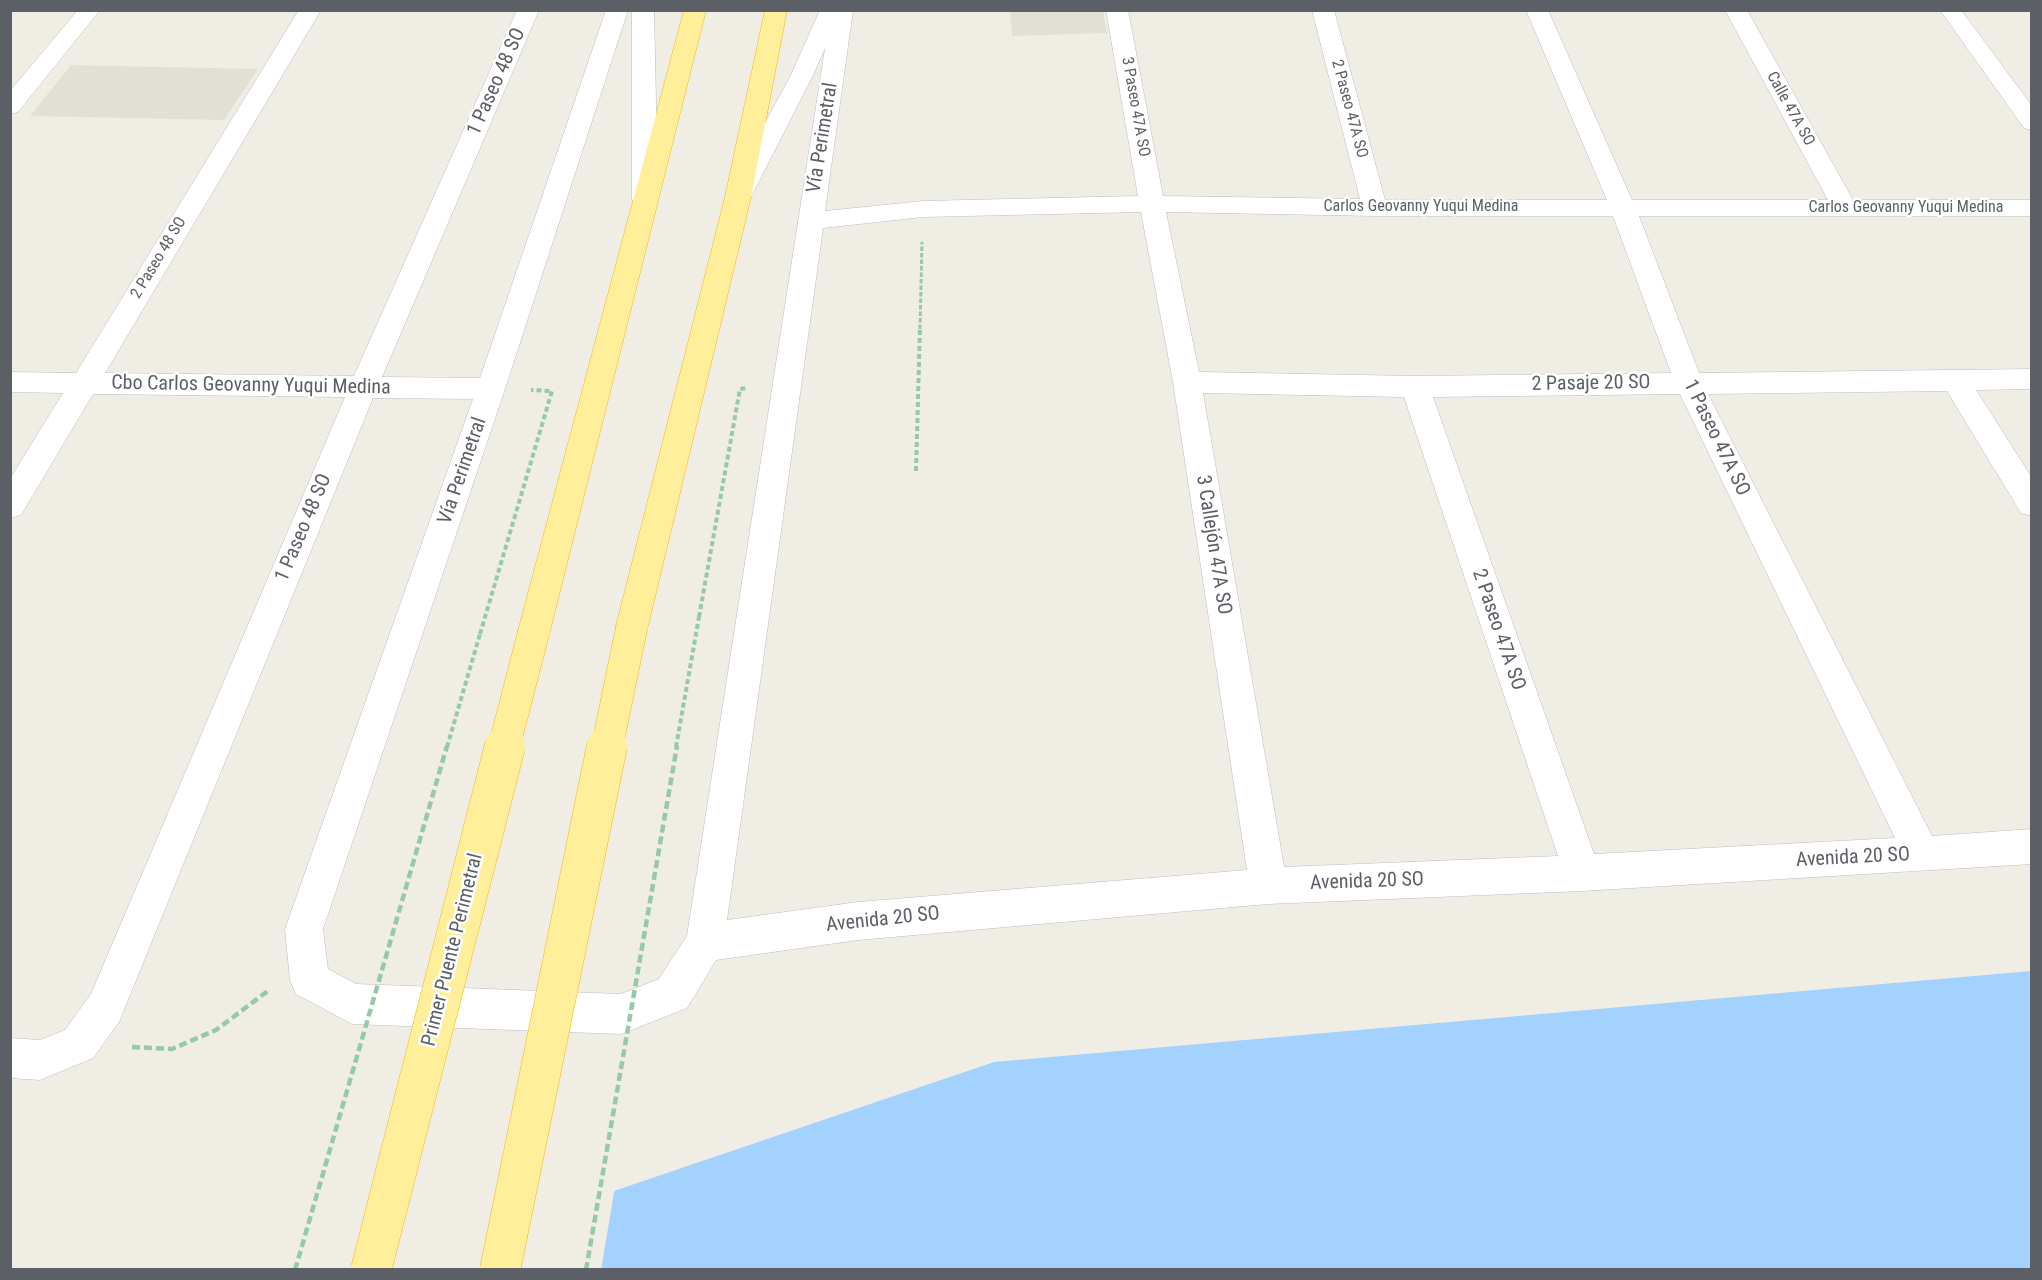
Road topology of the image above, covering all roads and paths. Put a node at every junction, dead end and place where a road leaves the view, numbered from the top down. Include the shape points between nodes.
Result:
1 (90, 10) edge
2 (310, 10) edge
3 (528, 10) edge
4 (617, 10) edge
5 (643, 10) edge
6 (695, 10) edge
7 (776, 10) edge
8 (831, 10) edge
9 (842, 10) edge
10 (1118, 10) edge
11 (1323, 10) edge
12 (1537, 10) edge
13 (1736, 10) edge
14 (1950, 10) edge
15 (10, 107) edge
16 (2031, 123) edge
17 (738, 197) junction
18 (645, 199) junction
19 (1152, 204) junction
20 (1375, 208) junction
21 (1623, 208) junction
22 (1845, 208) junction
23 (2031, 208) edge
24 (923, 209) junction
25 (810, 221) junction
26 (2031, 379) edge
27 (1955, 381) junction
28 (10, 382) edge
29 (1187, 382) junction
30 (1688, 382) junction
31 (82, 384) junction
32 (1415, 387) junction
33 (363, 388) junction
34 (786, 388) junction
35 (491, 389) junction
36 (916, 471) dead end
37 (2031, 504) edge
38 (10, 506) edge
39 (480, 634) joint
40 (2031, 846) edge
41 (1922, 854) junction
42 (1582, 873) junction
43 (1268, 886) junction
44 (705, 942) junction
45 (306, 945) junction
46 (79, 1044) junction
47 (10, 1058) edge
48 (295, 1269) edge
49 (371, 1269) edge
50 (500, 1269) edge
51 (586, 1269) edge

1 - 15 street
2 - 31 street, 2 Paseo 48 SO
3 - 33 street, 1 Paseo 48 SO
4 - 35 street, Vía Perimetral
5 - 18 street
6 - 18 highway
7 - 17 highway, Vía Perimetral
8 - 17 street, Vía Perimetral
9 - 25 street, Vía Perimetral
10 - 19 street, 3 Paseo 47A SO
11 - 20 street, 2 Paseo 47A SO
12 - 21 street, 1 Paseo 47A SO
13 - 22 street, Calle 47A SO
14 - 16 street
17 - 50 highway, Vía Perimetral, bridge via 632,626
18 - 49 highway, Primer Puente Perimetral, bridge
19 - 20 street, Carlos Geovanny Yuqui Medina
19 - 24 street, Carlos Geovanny Yuqui Medina
19 - 29 street, 3 Callejón 47A SO
20 - 21 street, Carlos Geovanny Yuqui Medina
21 - 22 street, Carlos Geovanny Yuqui Medina
21 - 30 street, 1 Paseo 47A SO
22 - 23 street, Carlos Geovanny Yuqui Medina
24 - 25 street, Carlos Geovanny Yuqui Medina
24 - 36 path
25 - 34 street, Vía Perimetral
26 - 27 street, 2 Pasaje 20 SO
27 - 30 street, 2 Pasaje 20 SO
27 - 37 street
28 - 31 street, Cbo Carlos Geovanny Yuqui Medina
29 - 32 street, 2 Pasaje 20 SO
29 - 43 street, 3 Callejón 47A SO
30 - 32 street, 2 Pasaje 20 SO
30 - 41 street, 1 Paseo 47A SO
31 - 33 street, Cbo Carlos Geovanny Yuqui Medina
31 - 38 street, 2 Paseo 48 SO
32 - 42 street, 2 Paseo 47A SO
33 - 35 street, Cbo Carlos Geovanny Yuqui Medina
33 - 46 street, 1 Paseo 48 SO via 105,1008
34 - 44 street, Vía Perimetral
34 - 51 path, bridge via 740,388
35 - 39 path via 552,391
35 - 45 street, Vía Perimetral
39 - 48 path, bridge
40 - 41 street, Avenida 20 SO
41 - 42 street, Avenida 20 SO
42 - 43 street, Avenida 20 SO
43 - 44 street, Avenida 20 SO via 858,921
44 - 45 street via 673,994 621,1014 352,1004 310,981
45 - 46 path via 216,1030 172,1049
46 - 47 street via 40,1060

